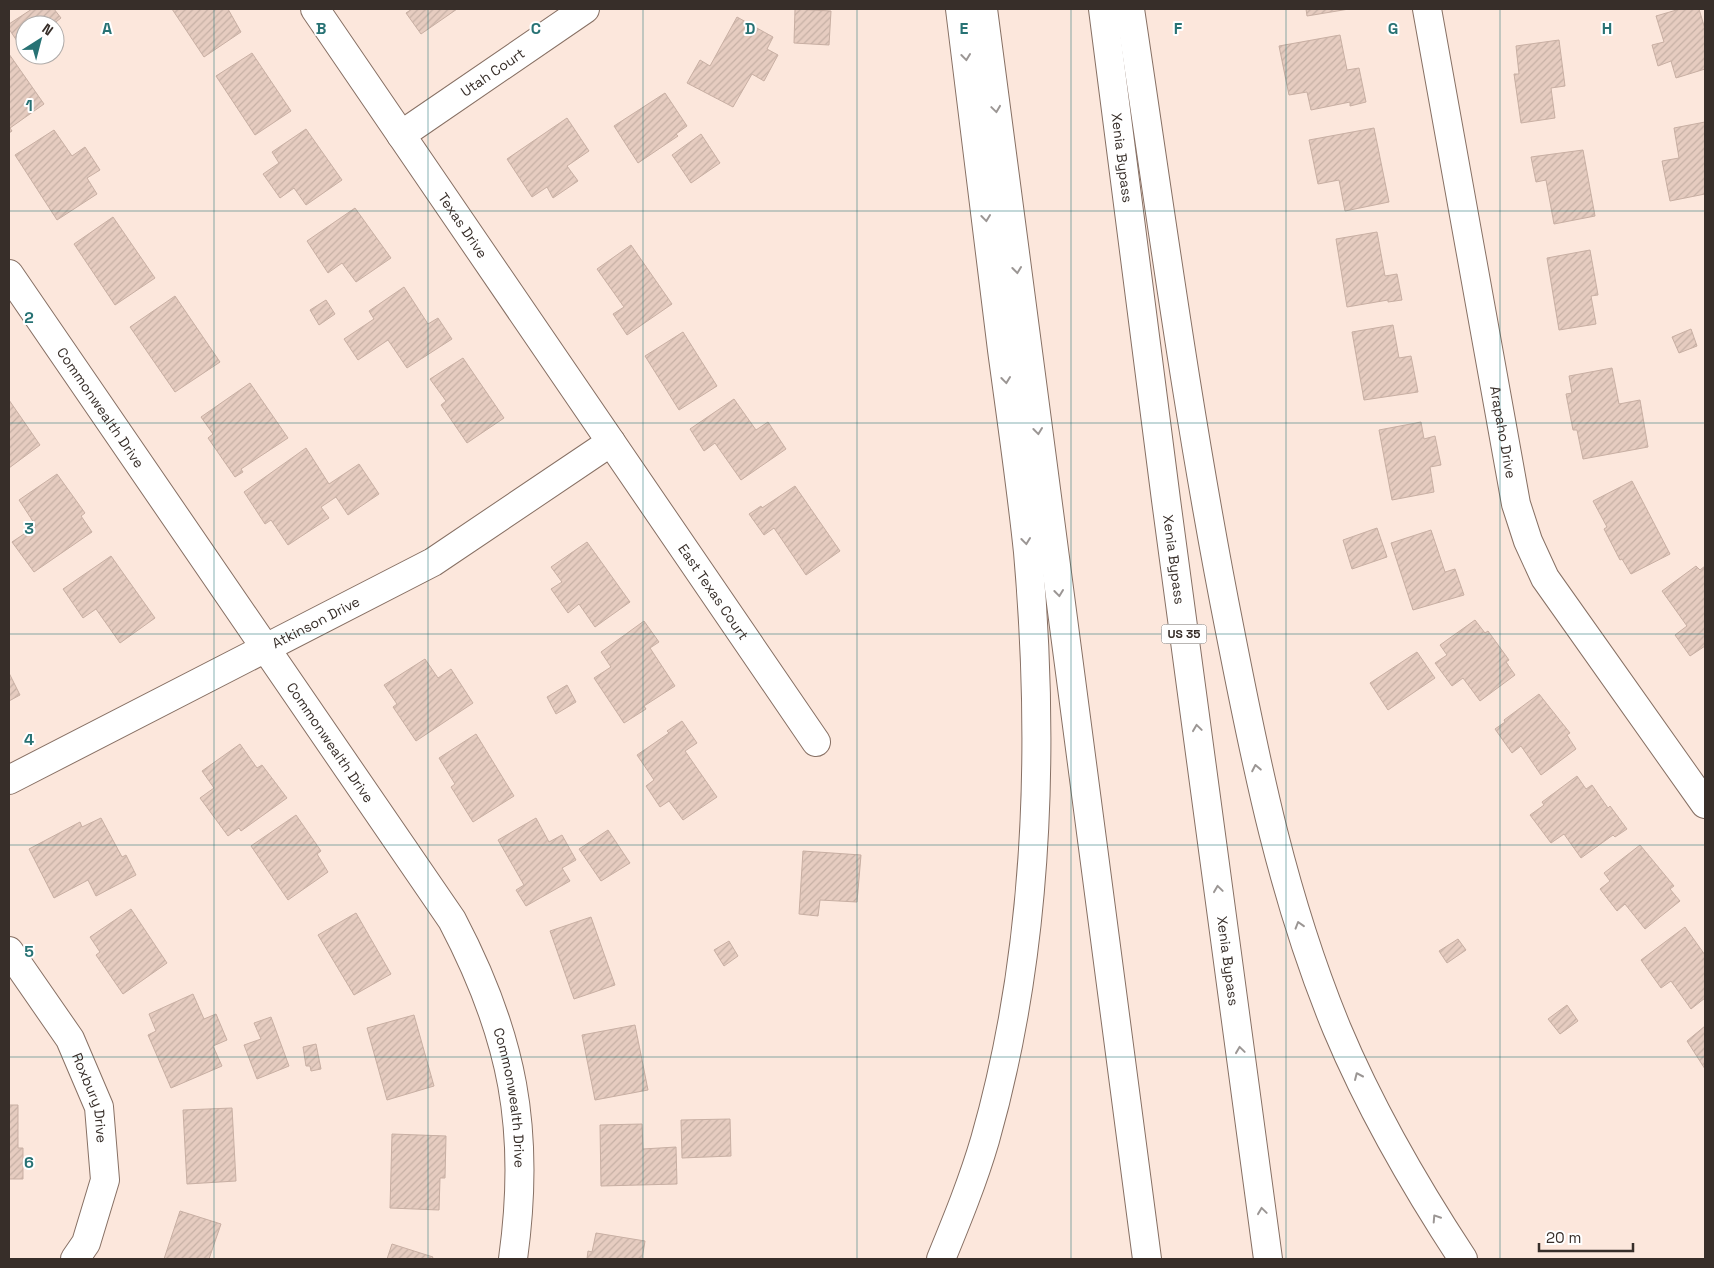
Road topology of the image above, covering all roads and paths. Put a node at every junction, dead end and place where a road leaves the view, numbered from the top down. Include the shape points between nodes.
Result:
1 (315, 9) edge
2 (585, 9) edge
3 (960, 9) edge
4 (983, 9) edge
5 (1103, 9) edge
6 (1130, 9) edge
7 (1427, 9) edge
8 (401, 135) junction
9 (9, 274) edge
10 (611, 442) junction
11 (266, 647) junction
12 (816, 742) dead end
13 (9, 780) edge
14 (1705, 804) edge
15 (9, 951) edge
16 (75, 1259) edge
17 (513, 1259) edge
18 (941, 1259) edge
19 (1147, 1259) edge
20 (1268, 1259) edge
21 (1463, 1259) edge

1 - 8 main road, Texas Drive
2 - 8 main road, Utah Court
3 -> 18 main road via 1028,551 1035,664 1035,762 1031,860 1014,1013 984,1141
4 -> 19 main road
20 -> 5 main road, Xenia Bypass / US 35
21 -> 6 main road via 1425,1201 1360,1080 1302,933 1272,835 1204,499
7 - 14 main road, Arapaho Drive via 1516,504 1528,541 1545,578
8 - 10 main road, Texas Drive
9 - 11 main road, Commonwealth Drive
10 - 11 main road, Atkinson Drive via 433,562
10 - 12 main road, East Texas Court
11 - 13 main road, Atkinson Drive
11 - 17 main road, Commonwealth Drive via 452,920 487,992 508,1059 517,1111 521,1155 520,1208
15 - 16 main road, Roxbury Drive via 70,1040 100,1107 105,1180 86,1243

